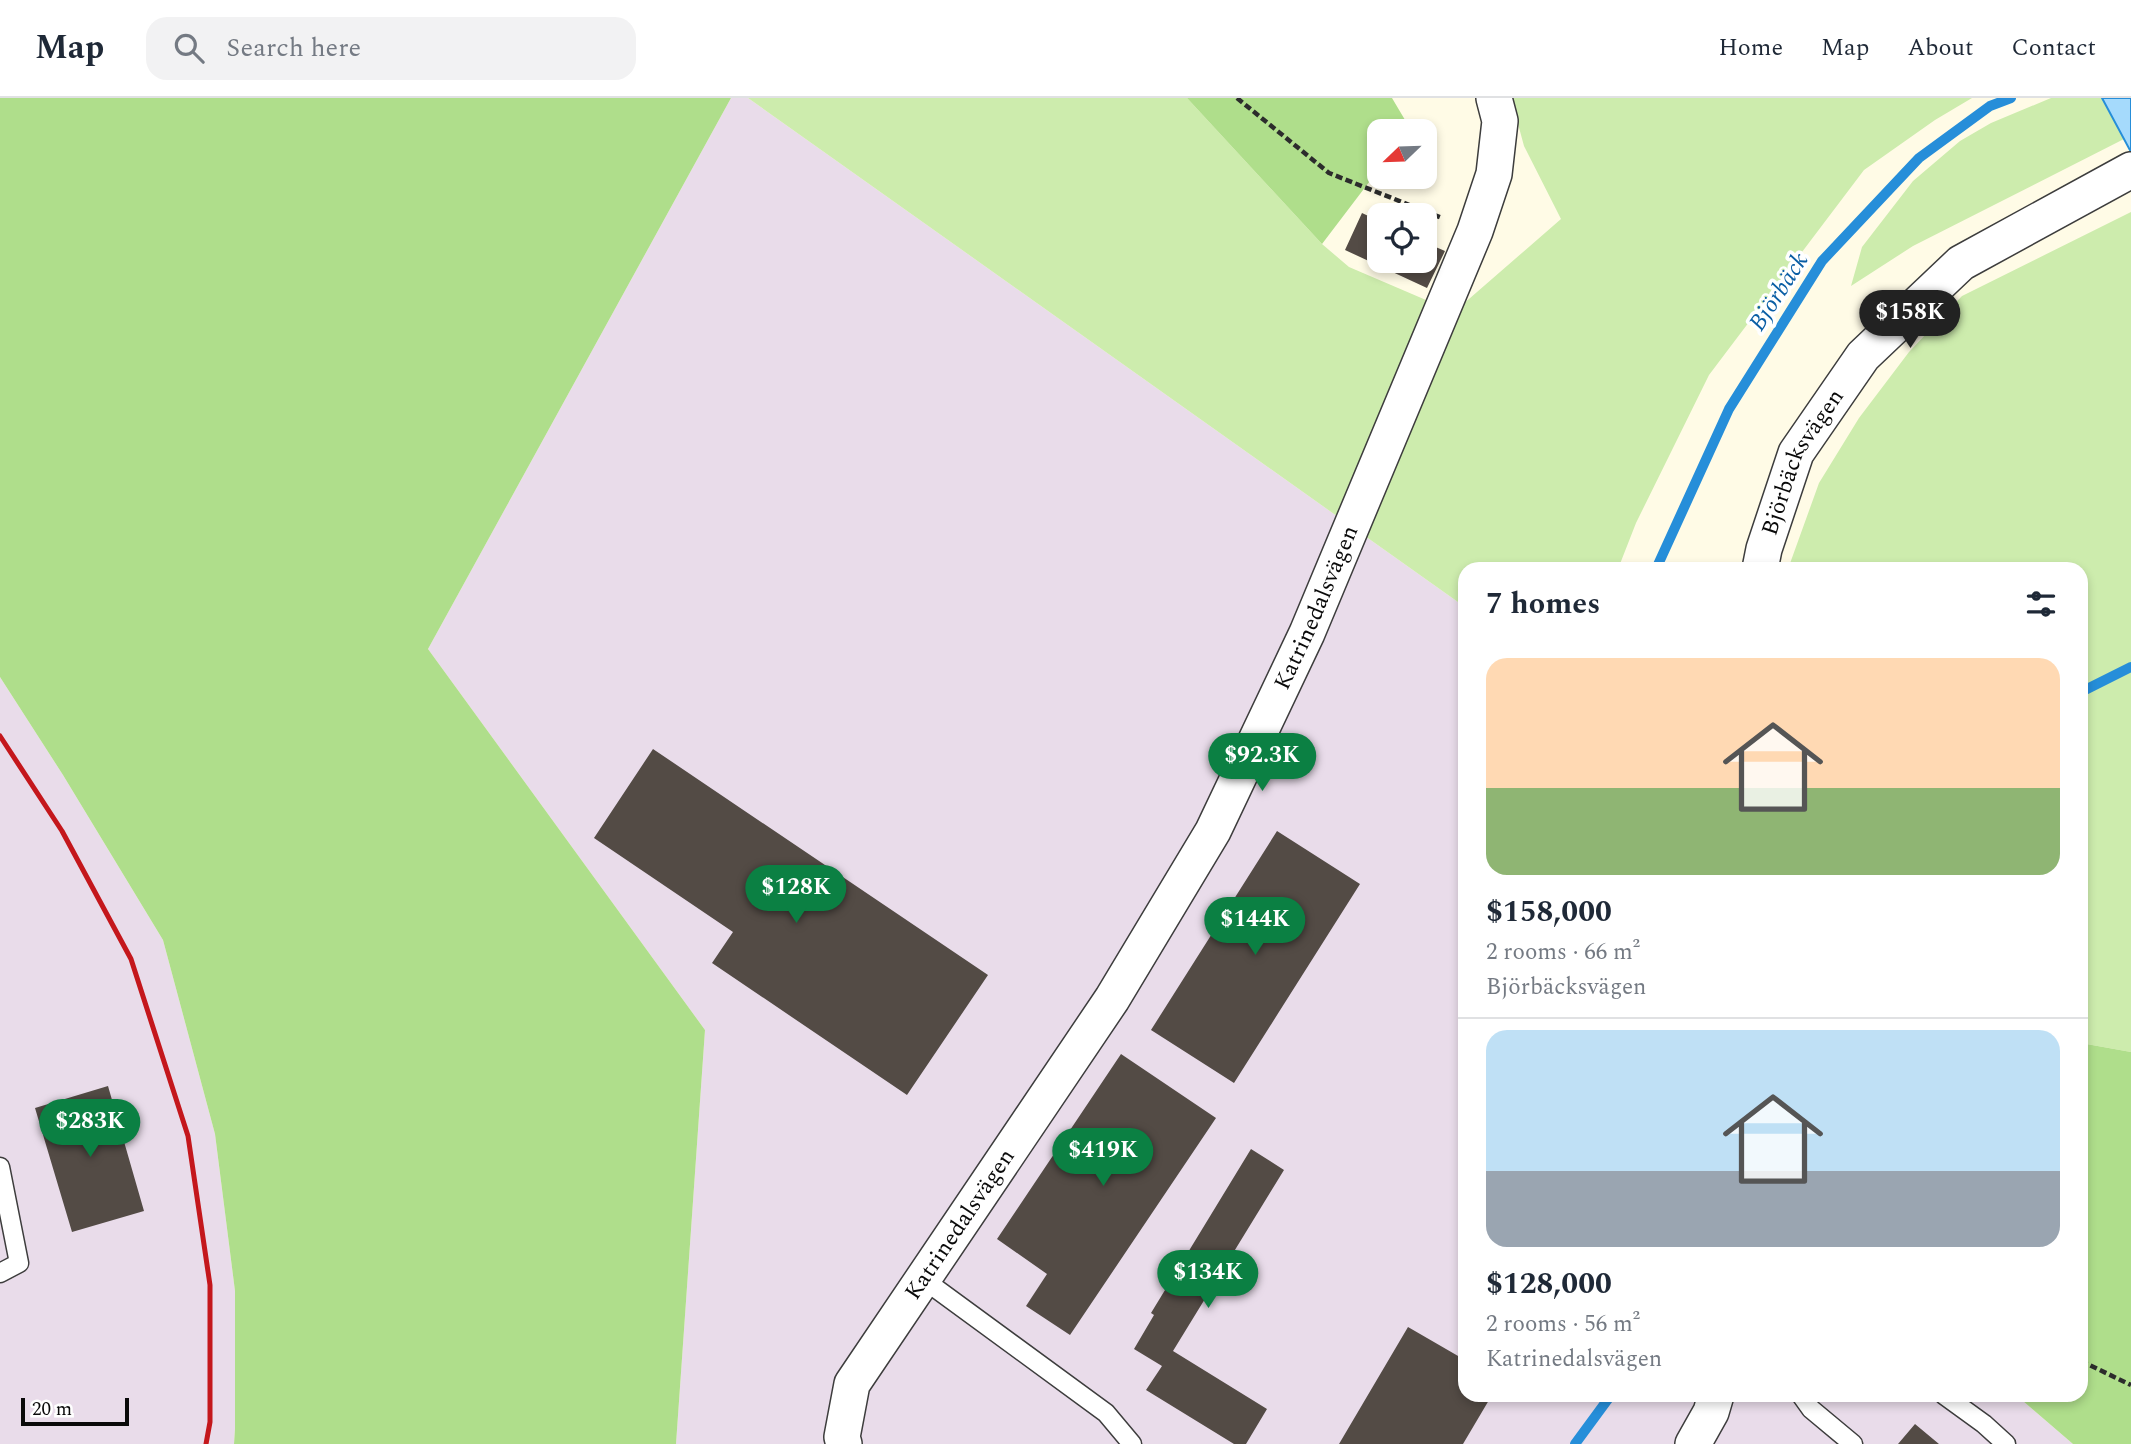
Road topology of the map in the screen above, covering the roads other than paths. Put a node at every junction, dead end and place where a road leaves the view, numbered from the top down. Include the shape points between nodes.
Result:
1 (1494, 98) edge
2 (2120, 175) edge
3 (1761, 562) edge
4 (0, 1167) edge
5 (0, 1273) edge
6 (923, 1279) junction
7 (1714, 1402) edge
8 (1806, 1402) edge
9 (1954, 1402) edge
10 (845, 1442) edge
11 (1132, 1444) edge
12 (1693, 1444) edge
13 (1853, 1444) edge
14 (2006, 1444) edge

1 - 6 street, Katrinedalsvägen via 1500,121 1494,174 1475,231 1307,633 1213,831 1112,999
2 - 3 street, Björbäcksvägen via 1961,263 1863,356 1796,453
4 - 5 lane via 19,1263
6 - 10 street, Katrinedalsvägen via 852,1384
6 - 11 lane via 1106,1413
7 - 12 street
8 - 13 lane
9 - 14 lane

